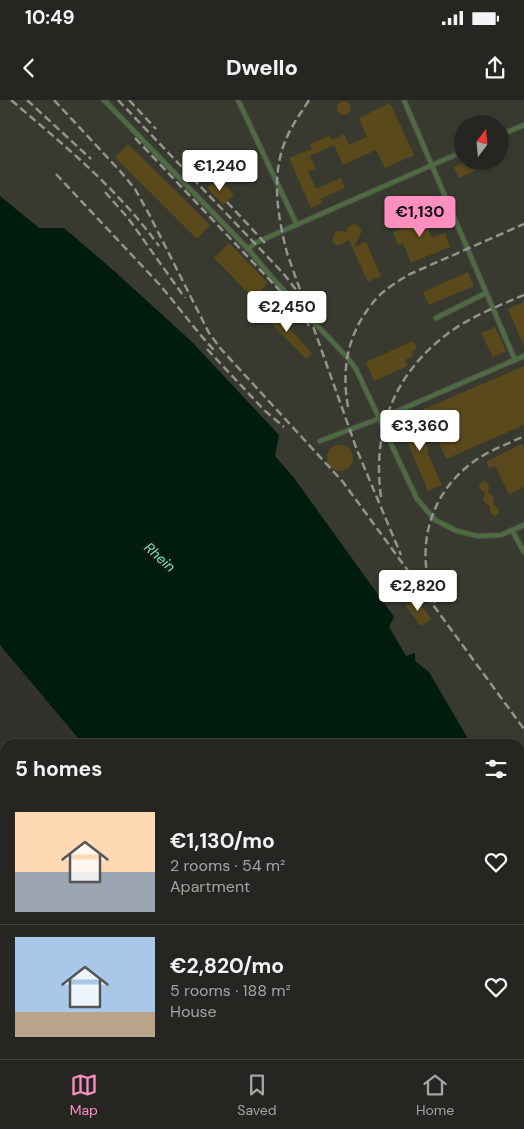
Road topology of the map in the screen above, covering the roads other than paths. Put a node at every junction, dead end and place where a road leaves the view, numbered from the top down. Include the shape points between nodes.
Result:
1 (104, 100) edge
2 (238, 100) edge
3 (404, 100) edge
4 (524, 125) edge
5 (509, 131) edge
6 (454, 156) edge
7 (433, 165) junction
8 (297, 225) junction
9 (248, 250) junction
10 (486, 293) junction
11 (436, 318) dead end
12 (524, 356) edge
13 (515, 360) junction
14 (378, 418) junction
15 (320, 441) dead end
16 (524, 525) edge
17 (512, 530) junction
18 (524, 552) edge

1 - 9 lane
2 - 8 lane
3 - 7 lane
4 - 5 lane
6 - 7 lane
7 - 8 lane
7 - 10 lane
8 - 9 lane via 255,243
9 - 14 lane via 347,357 356,369
10 - 11 lane
10 - 13 lane
12 - 13 lane
13 - 14 lane
14 - 15 lane
14 - 17 lane via 417,499 435,520 457,531 478,536 501,535
16 - 17 lane
17 - 18 lane

